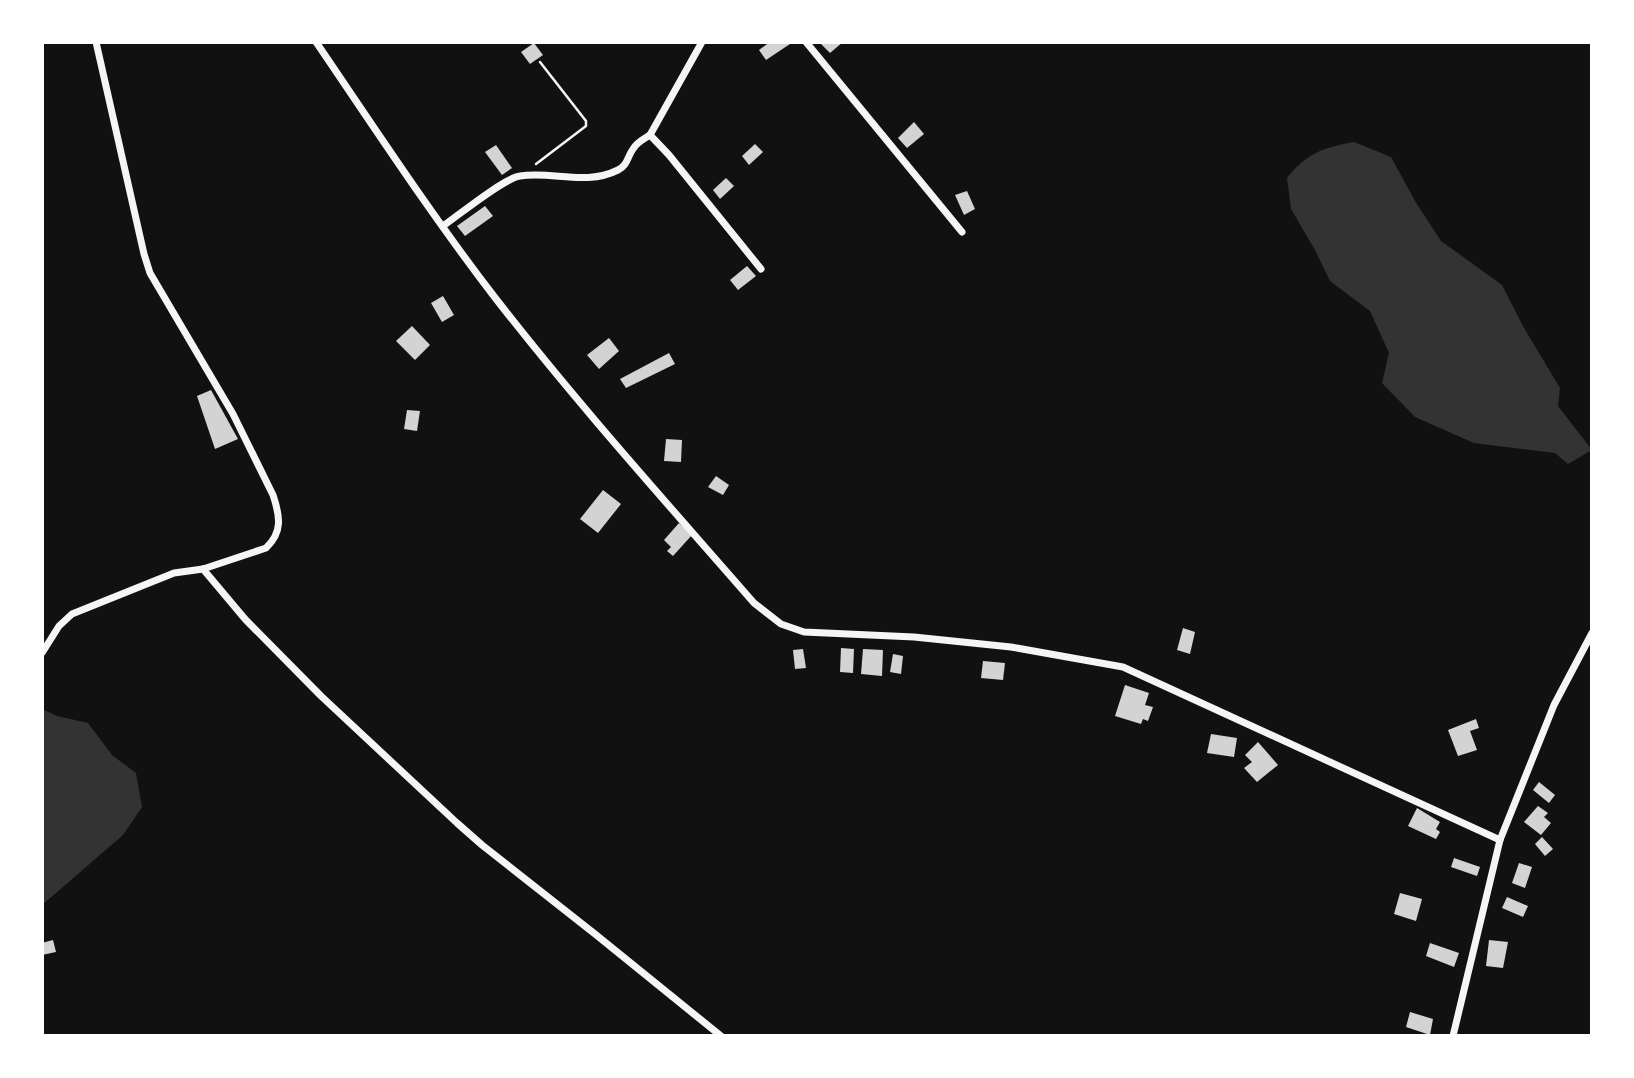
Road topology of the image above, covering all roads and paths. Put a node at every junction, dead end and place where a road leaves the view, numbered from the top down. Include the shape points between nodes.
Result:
1 (96, 42) edge
2 (316, 42) edge
3 (702, 42) edge
4 (806, 42) edge
5 (540, 62) dead end
6 (650, 135) junction
7 (519, 176) junction
8 (443, 226) junction
9 (962, 232) dead end
10 (761, 269) dead end
11 (203, 569) junction
12 (1592, 633) edge
13 (42, 653) edge
14 (1500, 840) junction
15 (721, 1036) edge
16 (1453, 1036) edge

1 - 11 street via 150,273 233,414 278,510 278,532 267,548
2 - 8 street
3 - 6 street
4 - 9 street
5 - 7 path via 586,126
6 - 7 street via 635,146 624,166 608,174 568,179
6 - 10 street
7 - 8 street
8 - 14 street via 589,412 754,603 781,624 804,632 997,646 1123,667
11 - 13 street via 174,573 72,614
11 - 15 street via 321,696 457,823
12 - 14 street via 1554,705
14 - 16 street

